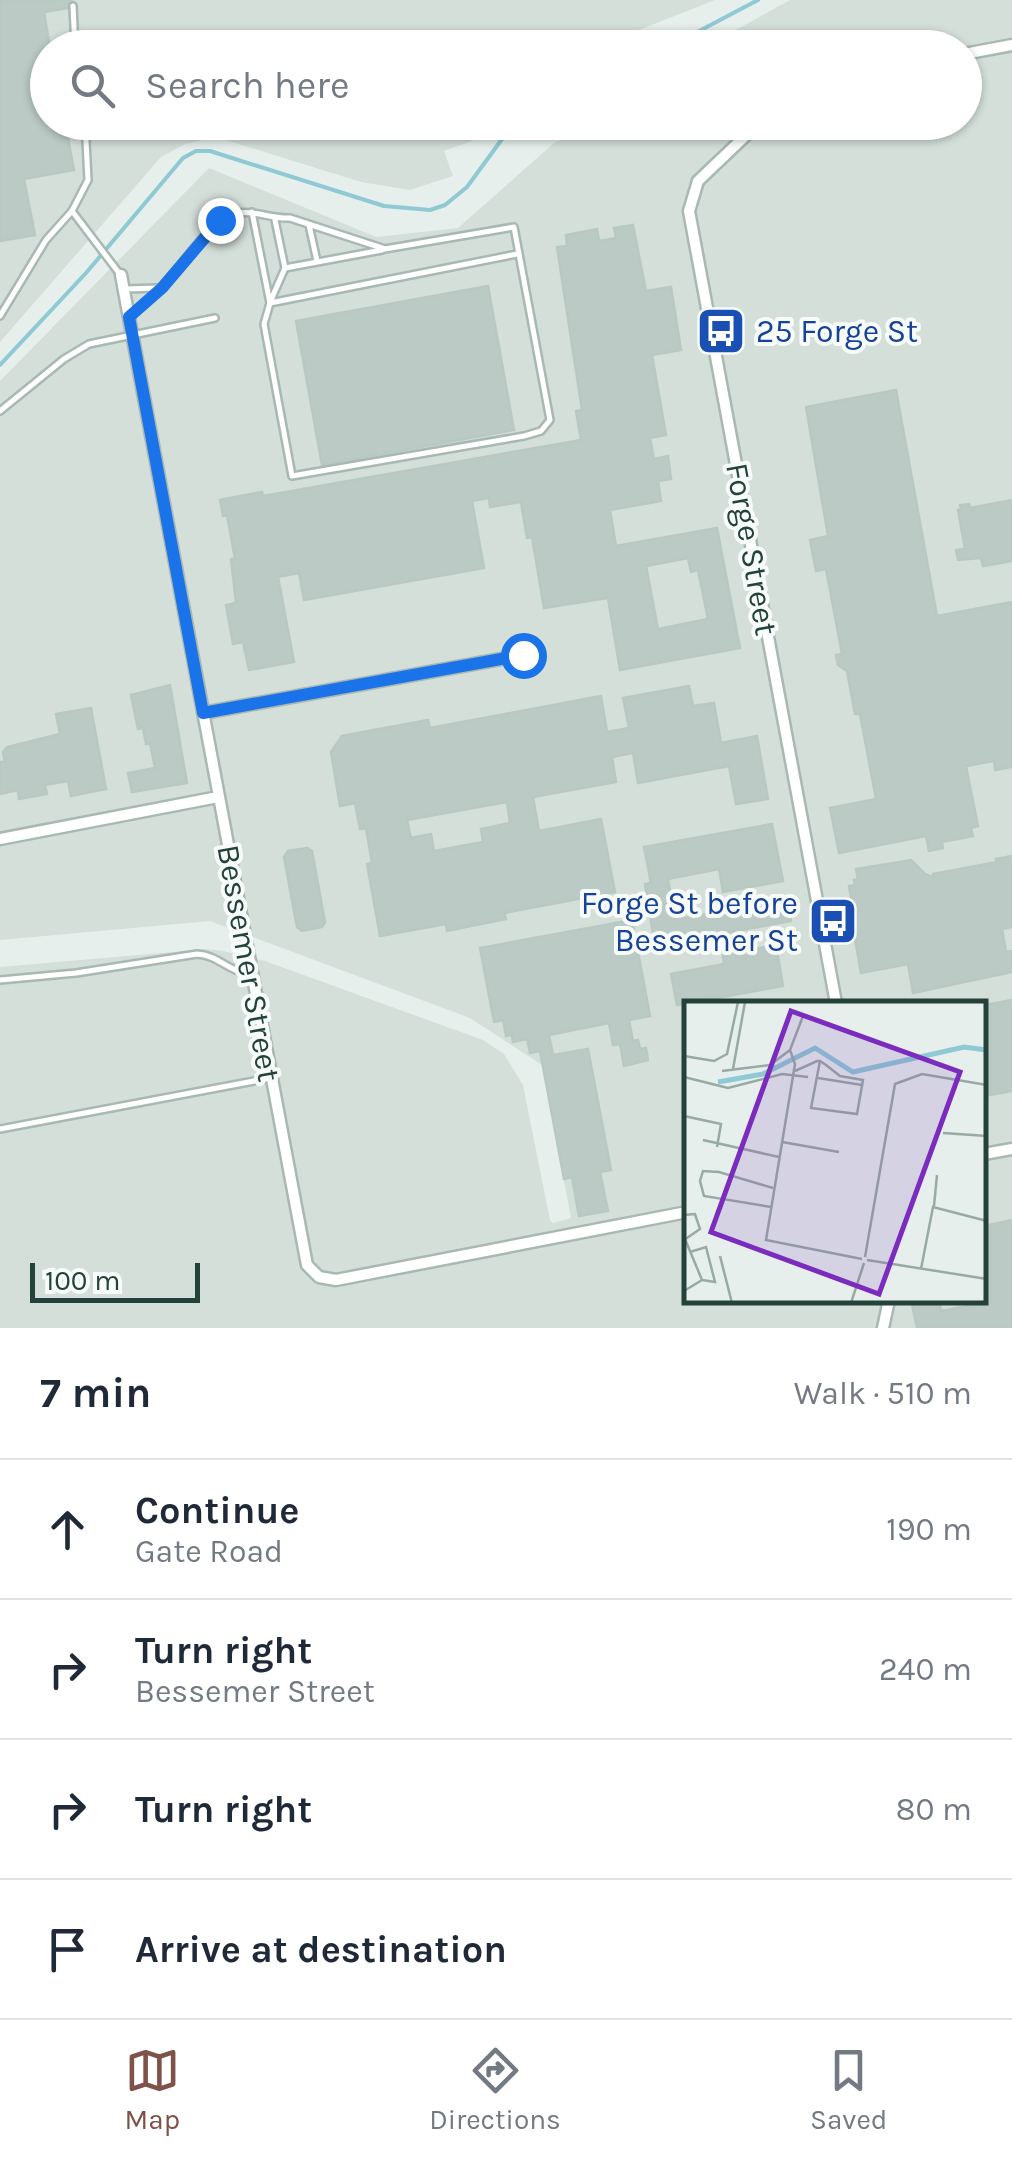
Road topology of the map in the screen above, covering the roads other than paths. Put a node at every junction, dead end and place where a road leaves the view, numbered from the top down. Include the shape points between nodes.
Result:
1 (73, 6) dead end
2 (74, 30) edge
3 (1012, 46) edge
4 (982, 51) edge
5 (86, 140) edge
6 (741, 140) edge
7 (72, 210) junction
8 (252, 212) junction
9 (275, 218) junction
10 (309, 224) junction
11 (385, 249) junction
12 (519, 254) junction
13 (317, 262) junction
14 (285, 268) junction
15 (121, 275) joint
16 (162, 288) junction
17 (124, 290) junction
18 (270, 303) junction
19 (0, 316) edge
20 (129, 317) junction
21 (215, 318) dead end
22 (132, 335) junction
23 (0, 412) edge
24 (523, 655) dead end
25 (203, 713) junction
26 (218, 797) junction
27 (0, 839) edge
28 (251, 973) junction
29 (0, 980) edge
30 (836, 1001) edge
31 (270, 1078) junction
32 (0, 1129) edge
33 (1012, 1149) edge
34 (987, 1153) edge
35 (684, 1213) edge
36 (887, 1303) edge
37 (883, 1328) edge

1 - 2 lane
3 - 4 street
5 - 7 lane via 88,180
6 - 30 street, Forge Street via 698,181 689,211
7 - 15 lane
7 - 19 lane
8 - 9 lane
8 - 16 lane via 220,220
8 - 18 lane
9 - 10 lane
9 - 14 lane
10 - 11 lane
10 - 13 lane
11 - 12 lane via 514,227
11 - 13 lane
12 - 18 lane
12 - 18 lane via 550,420 524,436 292,476 264,324
13 - 14 lane
14 - 18 lane
15 - 17 street, Bessemer Street
16 - 17 lane
16 - 20 lane
17 - 20 street, Bessemer Street
20 - 22 street, Bessemer Street
21 - 22 lane
22 - 23 lane via 76,350
22 - 25 street, Bessemer Street
24 - 25 street
25 - 26 street, Bessemer Street
26 - 27 street
26 - 28 street, Bessemer Street
28 - 29 lane via 197,954
28 - 31 street, Bessemer Street
31 - 32 lane
31 - 35 street, Bessemer Street via 303,1254 326,1280
33 - 34 street
36 - 37 street

